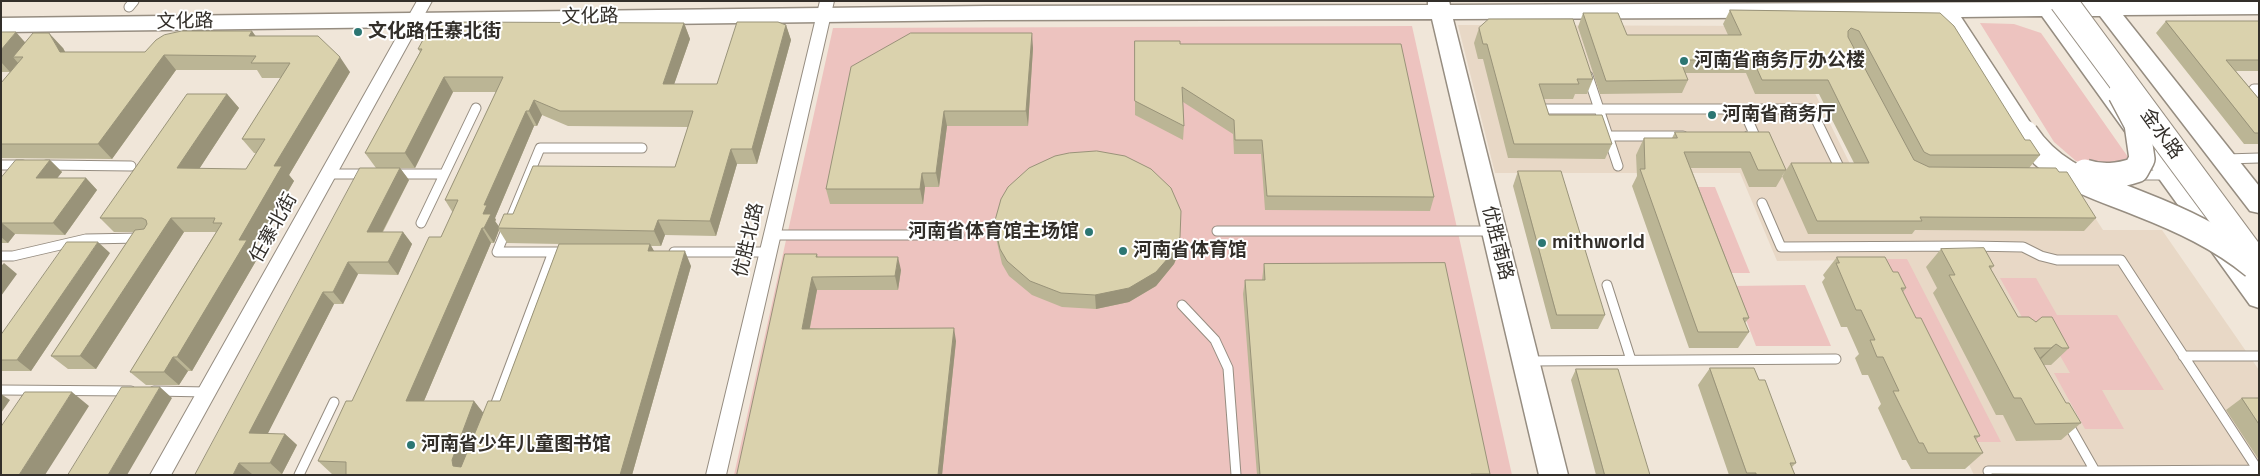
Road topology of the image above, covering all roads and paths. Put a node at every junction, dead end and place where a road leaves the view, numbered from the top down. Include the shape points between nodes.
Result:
1 (548, 1) edge
2 (132, 4) edge
3 (2051, 4) edge
4 (2096, 4) edge
5 (1439, 6) edge
6 (2259, 7) edge
7 (1, 8) edge
8 (422, 8) edge
9 (825, 8) edge
10 (1946, 10) junction
11 (1, 25) edge
12 (2095, 44) junction
13 (1584, 64) edge
14 (2259, 88) edge
15 (2259, 94) edge
16 (476, 108) dead end
17 (1545, 108) edge
18 (1599, 109) junction
19 (1743, 109) junction
20 (2025, 133) junction
21 (1608, 136) junction
22 (1696, 136) edge
23 (1735, 136) edge
24 (642, 148) dead end
25 (2259, 158) edge
26 (2223, 159) junction
27 (1, 165) edge
28 (130, 166) dead end
29 (1618, 166) dead end
30 (1838, 167) edge
31 (328, 174) junction
32 (377, 174) edge
33 (386, 174) edge
34 (444, 174) junction
35 (2057, 174) edge
36 (2170, 175) junction
37 (1762, 203) dead end
38 (2259, 204) edge
39 (421, 223) dead end
40 (1217, 231) dead end
41 (1494, 231) junction
42 (2259, 234) edge
43 (959, 235) dead end
44 (155, 238) edge
45 (770, 244) junction
46 (1970, 246) junction
47 (553, 252) junction
48 (572, 252) edge
49 (660, 252) edge
50 (1, 256) edge
51 (1978, 262) edge
52 (2259, 266) edge
53 (2259, 270) edge
54 (1607, 285) dead end
55 (2259, 298) edge
56 (1182, 305) dead end
57 (2183, 356) junction
58 (2259, 356) edge
59 (1836, 359) dead end
60 (1631, 360) junction
61 (1526, 361) junction
62 (1, 390) edge
63 (207, 392) junction
64 (334, 402) dead end
65 (2061, 411) edge
66 (490, 419) edge
67 (1988, 471) dead end
68 (2095, 471) junction
69 (160, 475) edge
70 (299, 475) edge
71 (716, 475) edge
72 (1236, 475) edge
73 (1554, 475) edge

1 - 8 main road, 文化路
2 - 7 main road, 文化路
2 - 8 main road, 文化路
3 - 4 main road, 文化路
3 - 10 main road, 文化路
3 - 12 main road, 金水路, bridge
3 - 36 main road
4 - 6 main road, 文化路
4 - 26 main road
4 - 42 main road, 金水路
5 - 9 main road, 文化路
5 - 10 main road, 文化路 via 1568,16
5 - 41 main road, 优胜南路
8 - 9 main road, 文化路
8 - 11 main road, 文化路 via 55,28
8 - 31 street, 任寨北街
9 - 45 street, 优胜北路
10 - 20 main road
12 - 20 main road, bridge via 2137,124 2142,158 2136,170 2107,178 2093,175 2068,166
12 - 52 main road, 金水路, bridge
13 - 18 lane
14 - 15 lane via 2254,89
16 - 34 lane
17 - 18 lane
18 - 19 lane
18 - 21 lane
19 - 23 lane via 1755,136
19 - 30 lane via 1811,109
20 - 53 main road, bridge via 2032,146 2059,170 2203,231 2241,254
21 - 22 lane
21 - 29 lane
24 - 47 lane via 540,148 497,252
25 - 26 lane
26 - 38 main road
27 - 28 lane via 20,169
31 - 32 lane
31 - 63 street, 任寨北街
33 - 34 lane
34 - 39 lane
35 - 36 lane
36 - 55 main road
37 - 46 lane via 1781,247
40 - 41 lane
41 - 61 main road, 优胜南路
43 - 45 lane
44 - 50 lane via 86,239
45 - 49 lane
45 - 71 street, 优胜北路
46 - 51 lane
46 - 57 lane via 2023,247 2057,260 2121,260
47 - 48 lane
47 - 66 lane
54 - 60 lane
56 - 72 lane via 1209,329 1224,354 1228,368
57 - 58 lane
57 - 68 lane via 2258,470
59 - 60 lane
60 - 61 lane
61 - 73 main road, 优胜南路
62 - 63 lane
63 - 69 street, 任寨北街
64 - 70 lane
65 - 68 lane
67 - 68 lane

